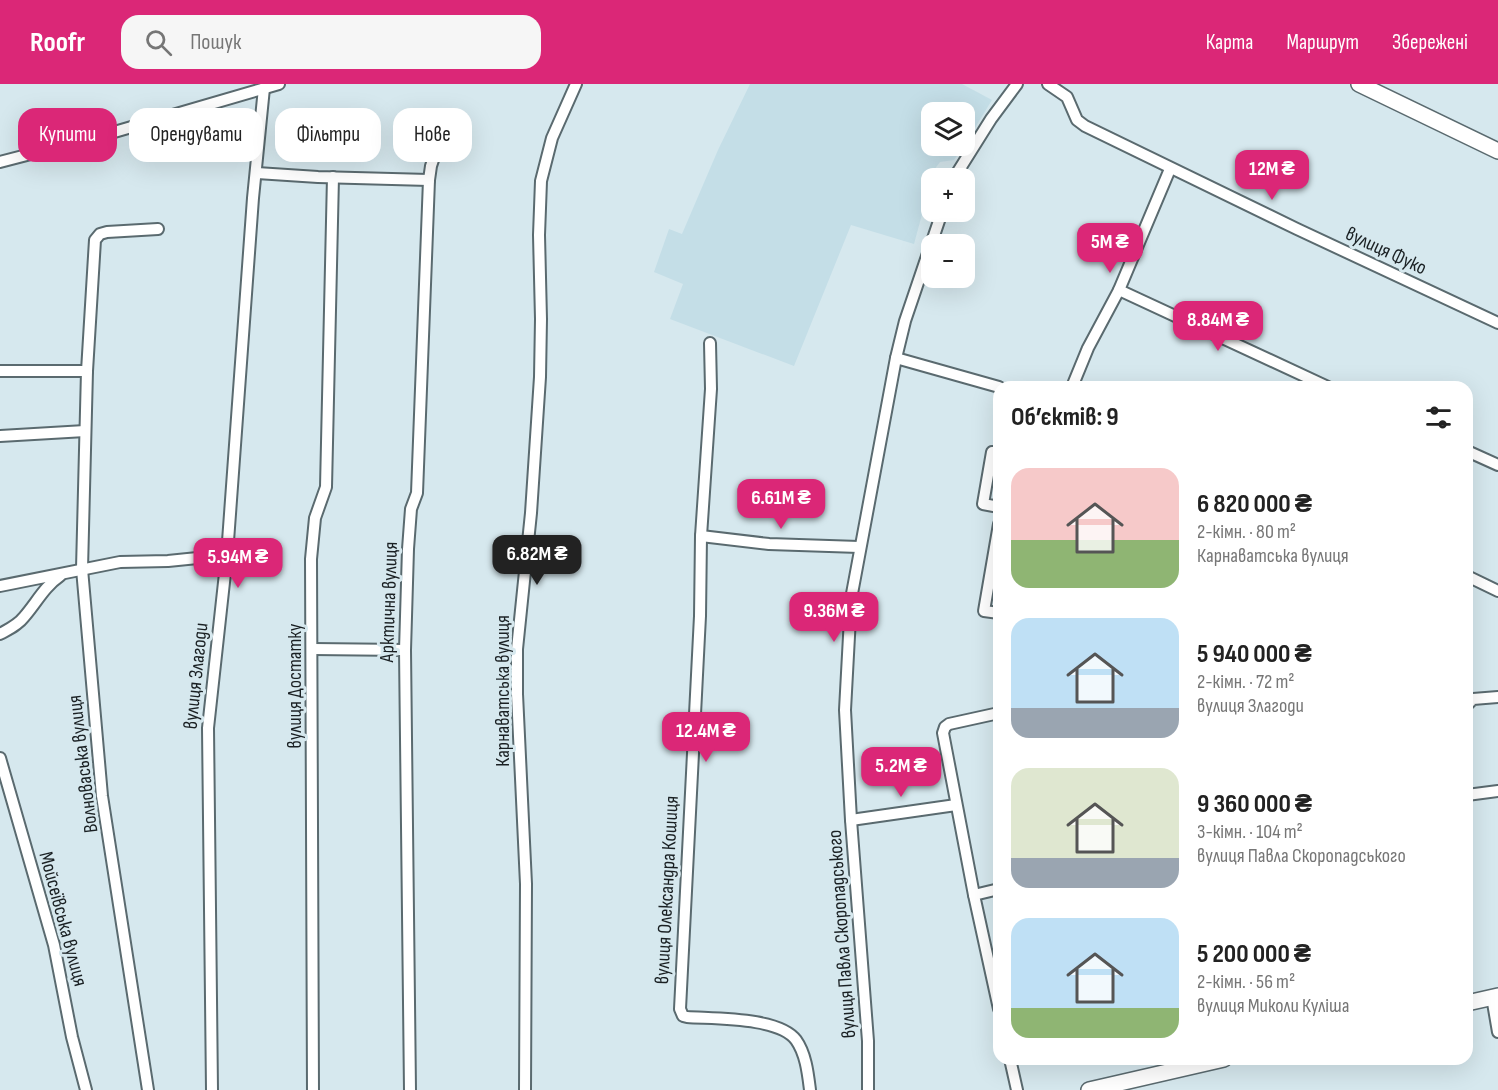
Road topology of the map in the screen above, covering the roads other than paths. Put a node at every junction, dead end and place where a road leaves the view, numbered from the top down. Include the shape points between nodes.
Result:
1 (279, 84) edge
2 (576, 84) edge
3 (1017, 84) edge
4 (1048, 84) edge
5 (1359, 84) edge
6 (264, 88) junction
7 (1498, 150) edge
8 (0, 162) edge
9 (432, 162) edge
10 (960, 168) edge
11 (1170, 169) junction
12 (257, 173) junction
13 (333, 177) junction
14 (429, 180) junction
15 (939, 222) edge
16 (158, 229) dead end
17 (1119, 290) junction
18 (1498, 323) edge
19 (710, 343) dead end
20 (896, 358) junction
21 (0, 371) edge
22 (87, 371) junction
23 (1074, 381) edge
24 (1316, 381) edge
25 (993, 385) edge
26 (85, 431) junction
27 (0, 436) edge
28 (992, 452) dead end
29 (1473, 454) edge
30 (1498, 465) edge
31 (993, 506) edge
32 (701, 536) junction
33 (859, 547) junction
34 (227, 555) junction
35 (993, 559) edge
36 (82, 569) junction
37 (65, 572) junction
38 (1473, 579) edge
39 (0, 586) edge
40 (1498, 591) edge
41 (993, 612) edge
42 (0, 634) edge
43 (313, 649) junction
44 (405, 650) junction
45 (1498, 697) edge
46 (1473, 699) edge
47 (993, 714) edge
48 (0, 758) edge
49 (1498, 791) edge
50 (1473, 794) edge
51 (956, 805) junction
52 (851, 820) junction
53 (993, 890) edge
54 (974, 895) junction
55 (993, 982) edge
56 (1495, 997) edge
57 (1473, 1002) edge
58 (1498, 1032) edge
59 (1011, 1065) edge
60 (1198, 1065) edge
61 (86, 1090) edge
62 (148, 1090) edge
63 (212, 1090) edge
64 (314, 1090) edge
65 (410, 1090) edge
66 (525, 1090) edge
67 (810, 1090) edge
68 (868, 1090) edge
69 (1017, 1090) edge
70 (1089, 1090) edge

1 - 6 street
2 - 66 street, Карнаватська вулиця via 552,138 541,181 540,377 517,650 526,884
3 - 10 street
4 - 11 street, вулиця Фуко via 1067,98 1081,123
5 - 7 street
6 - 8 street
6 - 12 street, вулиця Злагоди
9 - 14 street, Арктична вулиця
11 - 17 street
11 - 18 street, вулиця Фуко
12 - 13 street
12 - 34 street, вулиця Злагоди
13 - 14 street
13 - 43 street, вулиця Достатку via 327,487 315,518 311,559
14 - 44 street, Арктична вулиця via 418,484 411,510
15 - 20 street, вулиця Павла Скоропадського
16 - 22 street, Волноваська вулиця via 107,232 95,240
17 - 23 street
17 - 24 street
19 - 32 street, вулиця Олександра Кошиця
20 - 25 street
20 - 33 street, вулиця Павла Скоропадського
21 - 22 street
22 - 26 street, Волноваська вулиця
26 - 27 street
26 - 36 street, Волноваська вулиця
28 - 31 street via 983,504
29 - 30 street
32 - 33 street via 770,544
32 - 67 street, вулиця Олександра Кошиця via 681,1013 687,1017 779,1028 796,1040 807,1068
33 - 52 street, вулиця Павла Скоропадського via 851,599 845,710
34 - 36 street via 120,562
34 - 63 street, вулиця Злагоди via 208,728
35 - 41 street via 984,611
36 - 37 street
36 - 62 street, Волноваська вулиця via 102,796
37 - 39 street
37 - 42 street via 49,583 24,618
38 - 40 street
43 - 44 street
43 - 64 street, вулиця Достатку
44 - 65 street, Арктична вулиця
45 - 46 street
47 - 51 street via 945,728
48 - 61 street, Мойсеївська вулиця via 54,945
49 - 50 street
51 - 52 street
51 - 54 street
52 - 68 street, вулиця Павла Скоропадського via 868,1041
53 - 54 street
54 - 55 street
56 - 57 street
56 - 58 street
59 - 69 street
60 - 70 street

